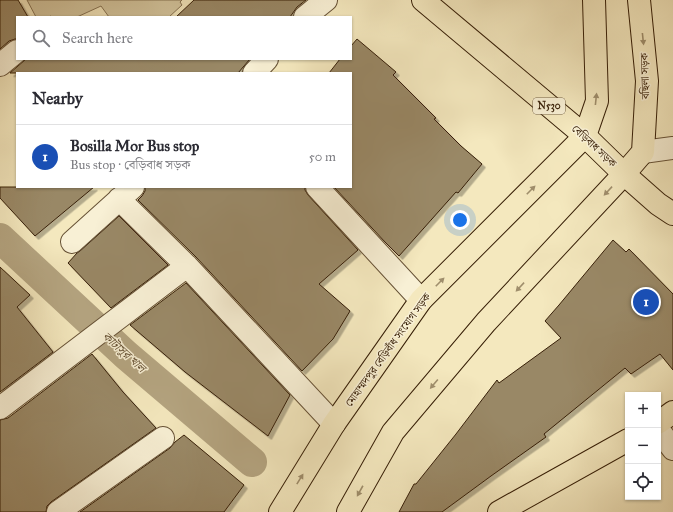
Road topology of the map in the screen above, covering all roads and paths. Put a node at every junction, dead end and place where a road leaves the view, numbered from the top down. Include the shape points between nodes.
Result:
1 (326, 0) edge
2 (423, 0) edge
3 (594, 0) edge
4 (639, 0) edge
5 (306, 16) edge
6 (16, 52) edge
7 (266, 60) edge
8 (0, 65) edge
9 (255, 72) edge
10 (585, 136) junction
11 (673, 148) edge
12 (643, 152) junction
13 (624, 174) junction
14 (318, 188) edge
15 (126, 193) edge
16 (673, 214) edge
17 (72, 242) dead end
18 (187, 266) junction
19 (422, 300) junction
20 (0, 408) edge
21 (673, 412) edge
22 (661, 421) edge
23 (334, 424) junction
24 (661, 433) edge
25 (163, 438) dead end
26 (625, 442) edge
27 (673, 449) edge
28 (58, 512) edge
29 (280, 512) edge
30 (348, 512) edge
31 (499, 512) edge

1 - 5 street
2 - 10 main road, বেড়িবাধ সড়ক / N530
10 -> 3 main road via 597,101
4 -> 12 main road, বছিলা সড়ক via 647,81
6 - 8 street
7 - 9 street
10 - 13 main road, বেড়িবাধ সড়ক / N530
19 -> 10 main road, মোহাম্মদপুর বেড়িবাঁধ সংযোগ সড়ক
11 - 12 street
12 - 13 main road
13 - 16 main road, বেড়িবাধ সড়ক / N530
13 -> 30 main road via 486,322 393,432
14 - 19 street
15 - 17 street
15 - 18 street
18 - 20 street
18 - 23 street
19 - 23 main road, মোহাম্মদপুর বেড়িবাঁধ সংযোগ সড়ক
21 - 22 main road
29 -> 23 main road, মোহাম্মদপুর বেড়িবাঁধ সংযোগ সড়ক
24 - 27 street
25 - 28 street
26 - 31 main road

